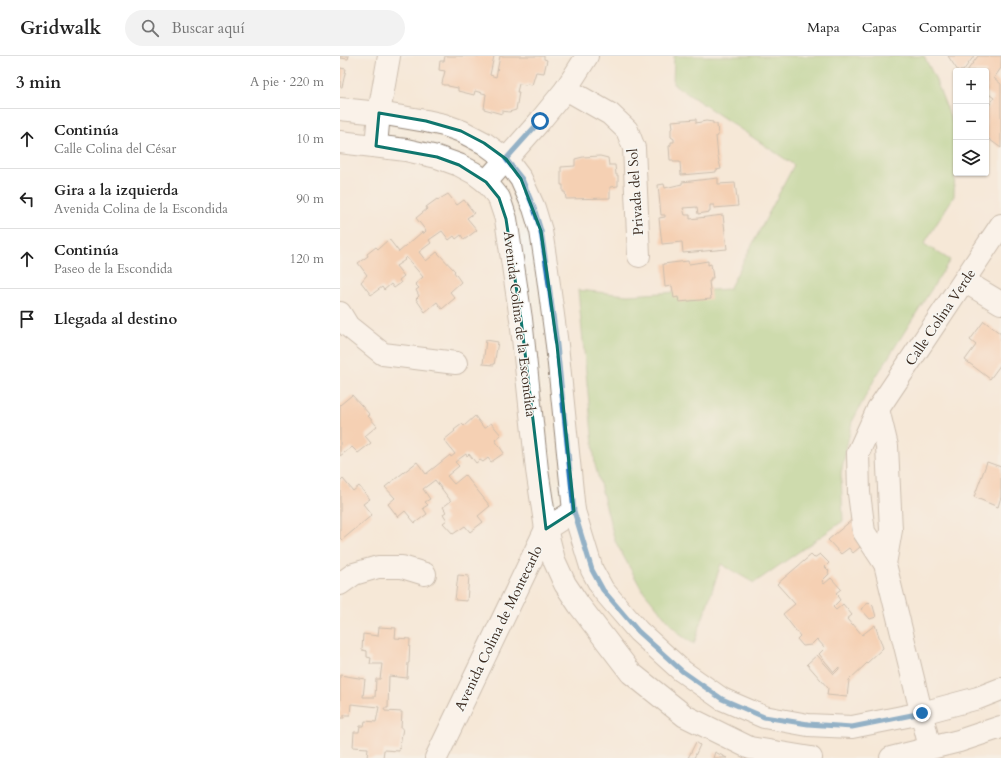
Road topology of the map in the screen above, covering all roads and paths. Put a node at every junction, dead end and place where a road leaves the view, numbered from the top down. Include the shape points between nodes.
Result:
1 (389, 56) edge
2 (587, 56) edge
3 (566, 89) junction
4 (340, 109) edge
5 (379, 113) junction
6 (340, 142) edge
7 (376, 146) junction
8 (506, 159) junction
9 (486, 182) junction
10 (1001, 226) edge
11 (640, 256) dead end
12 (964, 281) junction
13 (1001, 303) edge
14 (340, 313) edge
15 (456, 363) dead end
16 (878, 409) junction
17 (574, 511) junction
18 (546, 529) junction
19 (886, 564) junction
20 (425, 574) dead end
21 (340, 584) edge
22 (1001, 690) edge
23 (922, 713) junction
24 (1001, 728) edge
25 (930, 748) junction
26 (436, 758) edge
27 (811, 758) edge
28 (891, 758) edge

1 - 5 main road
2 - 3 main road
3 - 8 main road
3 - 11 main road, Privada del Sol via 610,114 627,130 634,148
4 - 5 main road
5 - 7 main road
5 - 8 main road via 444,125 484,143
6 - 7 main road, Avenida Colina de la Escondida
7 - 9 main road, Avenida Colina de la Escondida via 437,157 459,165
8 - 9 main road
8 - 17 main road via 522,179 541,231 557,345
9 - 18 main road, Avenida Colina de la Escondida via 499,198 506,219 522,319 537,470
10 - 12 main road, Calle Colina Verde
12 - 13 main road
12 - 16 main road, Calle Colina Verde
14 - 15 main road via 348,326 383,354
16 - 19 main road, Calle Colina Verde via 887,446 891,530
16 - 19 main road, Calle Colina Verde via 858,454 859,494 864,532
17 - 18 main road, Avenida Colina de Montecarlo
17 - 23 main road via 592,570 603,590 638,631 682,671 722,699 764,717 808,724 852,727
18 - 26 main road, Avenida Colina de Montecarlo
18 - 27 main road, Avenida Colina de la Escondida via 554,560 565,584 631,673 685,716 750,748
19 - 23 main road, Calle Colina Verde
20 - 21 main road via 402,567 378,567 354,574
22 - 23 main road
23 - 25 main road, Calle Colina Verde
24 - 25 main road
25 - 28 main road

